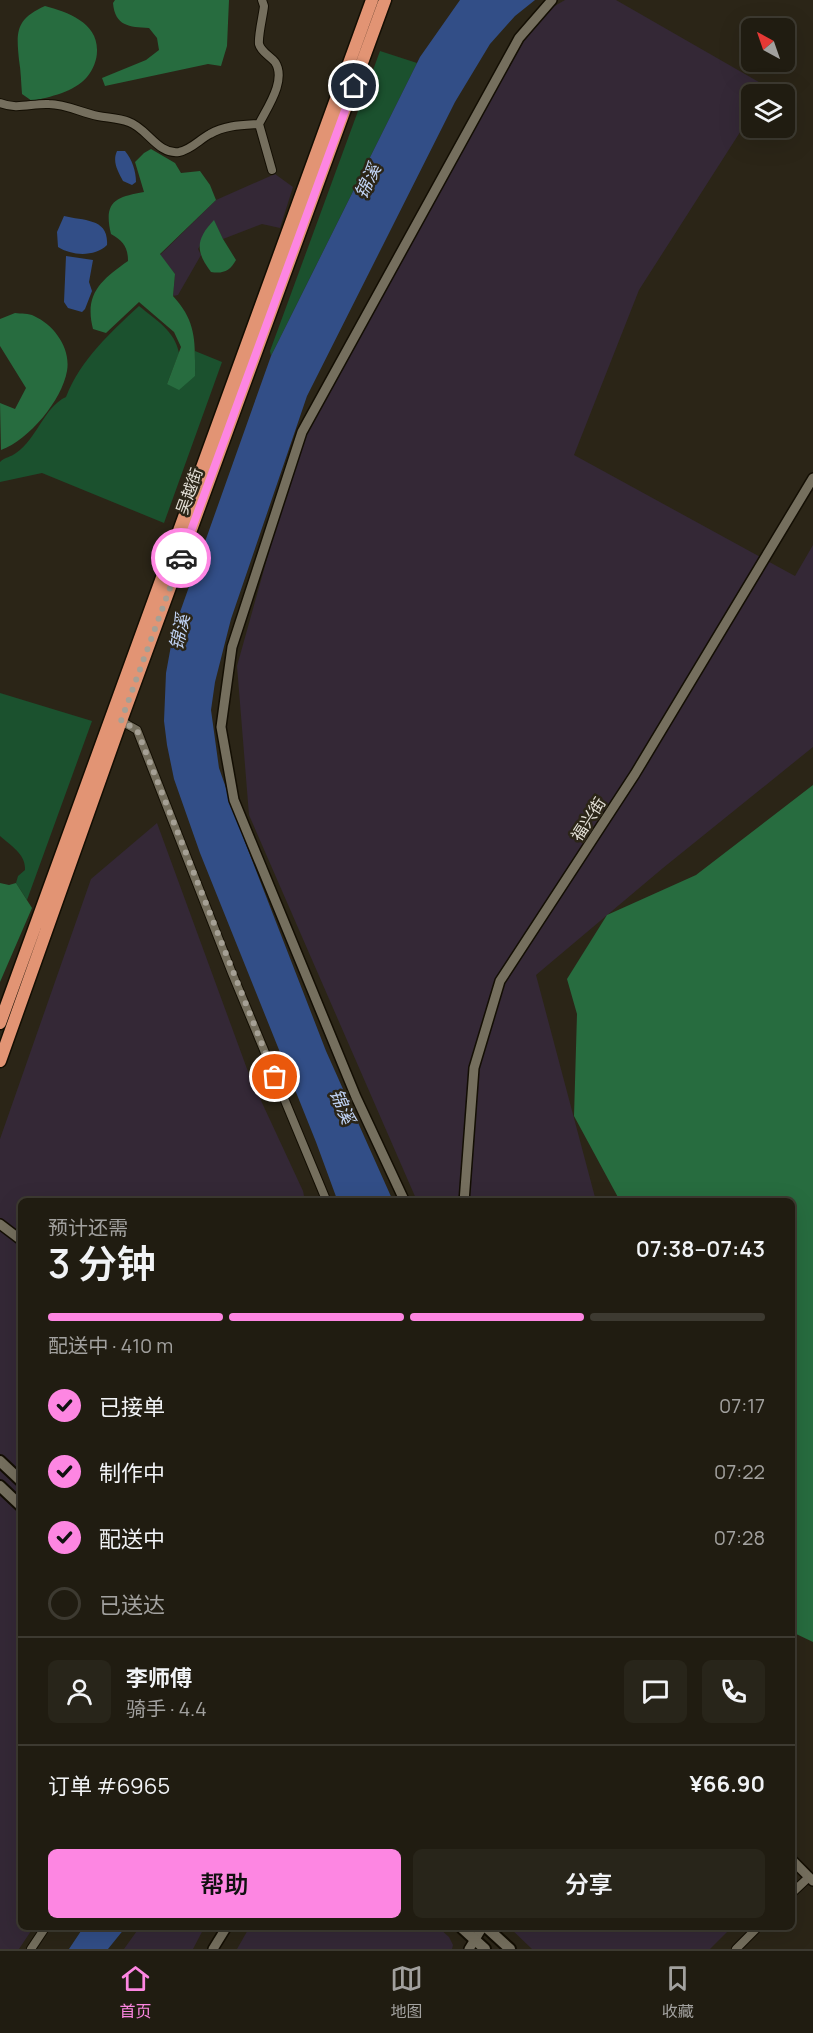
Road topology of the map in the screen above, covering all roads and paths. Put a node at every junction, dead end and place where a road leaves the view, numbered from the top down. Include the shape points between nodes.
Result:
1 (262, 0) edge
2 (372, 0) edge
3 (385, 0) edge
4 (552, 0) edge
5 (0, 103) edge
6 (259, 124) junction
7 (272, 170) dead end
8 (813, 478) edge
9 (121, 721) junction
10 (0, 1023) edge
11 (0, 1061) edge
12 (325, 1198) edge
13 (403, 1198) edge
14 (464, 1198) edge
15 (0, 1224) edge
16 (18, 1238) edge
17 (0, 1461) edge
18 (18, 1478) edge
19 (0, 1486) edge
20 (18, 1503) edge
21 (795, 1863) edge
22 (811, 1879) edge
23 (795, 1891) edge
24 (44, 1930) edge
25 (225, 1930) edge
26 (463, 1930) edge
27 (481, 1930) edge
28 (490, 1930) edge
29 (755, 1930) edge
30 (472, 1944) edge
31 (31, 1949) edge
32 (213, 1949) edge
33 (484, 1949) edge
34 (510, 1949) edge
35 (736, 1949) edge

1 - 6 street via 259,44 274,62 279,80
2 - 10 highway, 吴越街
3 - 9 highway, 吴越街
4 - 13 street via 519,38 302,432 231,647 221,727 234,800 356,1097
5 - 6 street via 13,107 57,105 117,118 133,123 171,152 188,149 224,128
6 - 7 street
8 - 14 street, 福兴街 via 635,774 500,981 474,1068
9 - 11 highway, 吴越街
9 - 12 street via 137,730
15 - 16 street
17 - 18 main road
19 - 20 main road
21 - 22 street
22 - 23 street
24 - 31 street
25 - 32 street
26 - 30 main road
27 - 30 street
28 - 34 main road
29 - 35 street
30 - 33 main road

